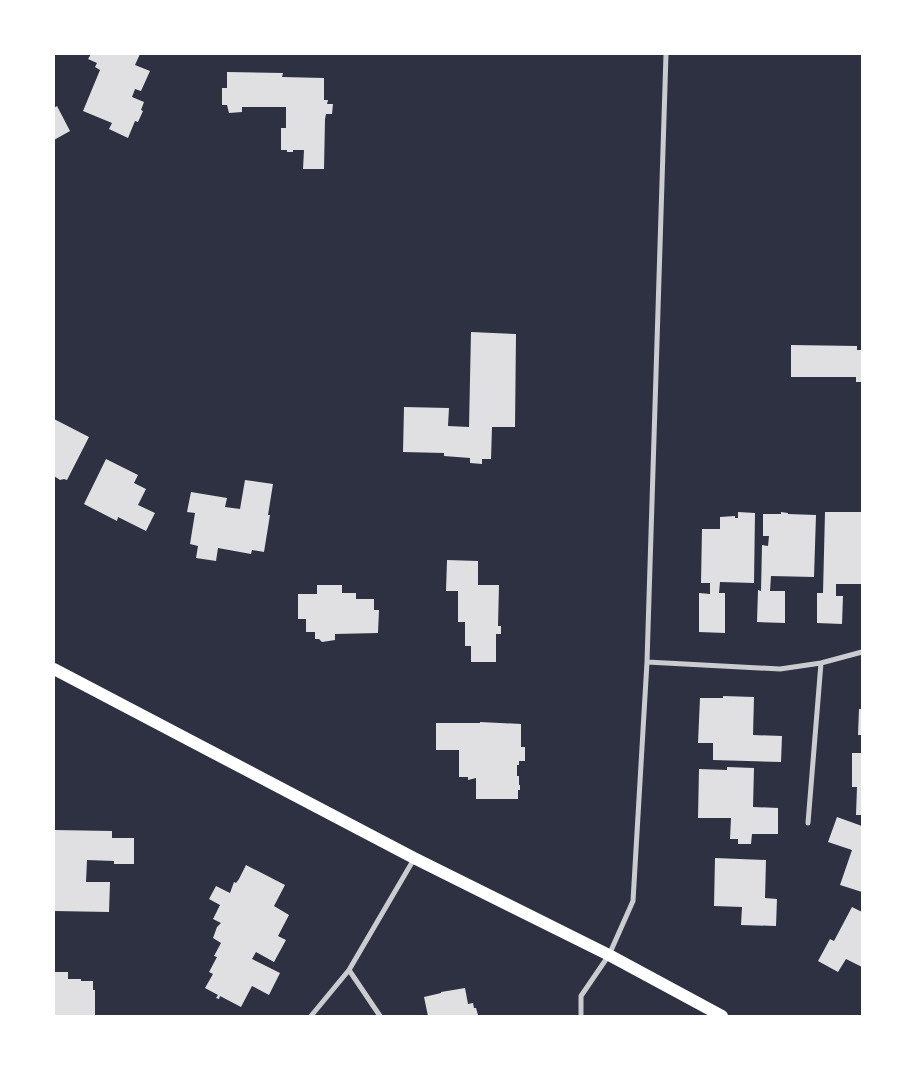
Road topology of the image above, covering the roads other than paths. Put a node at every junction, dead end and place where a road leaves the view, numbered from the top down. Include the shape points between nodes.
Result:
1 (666, 54) edge
2 (862, 652) edge
3 (647, 662) junction
4 (821, 663) junction
5 (54, 669) edge
6 (808, 823) dead end
7 (414, 858) junction
8 (609, 955) junction
9 (349, 970) junction
10 (311, 1016) edge
11 (380, 1016) edge
12 (580, 1016) edge
13 (722, 1016) edge

1 - 3 street
2 - 4 street
3 - 4 street via 780,669
3 - 8 street via 633,901
4 - 6 street
5 - 7 main road
7 - 8 main road
7 - 9 street
8 - 12 street via 581,996
8 - 13 main road
9 - 10 street
9 - 11 street

